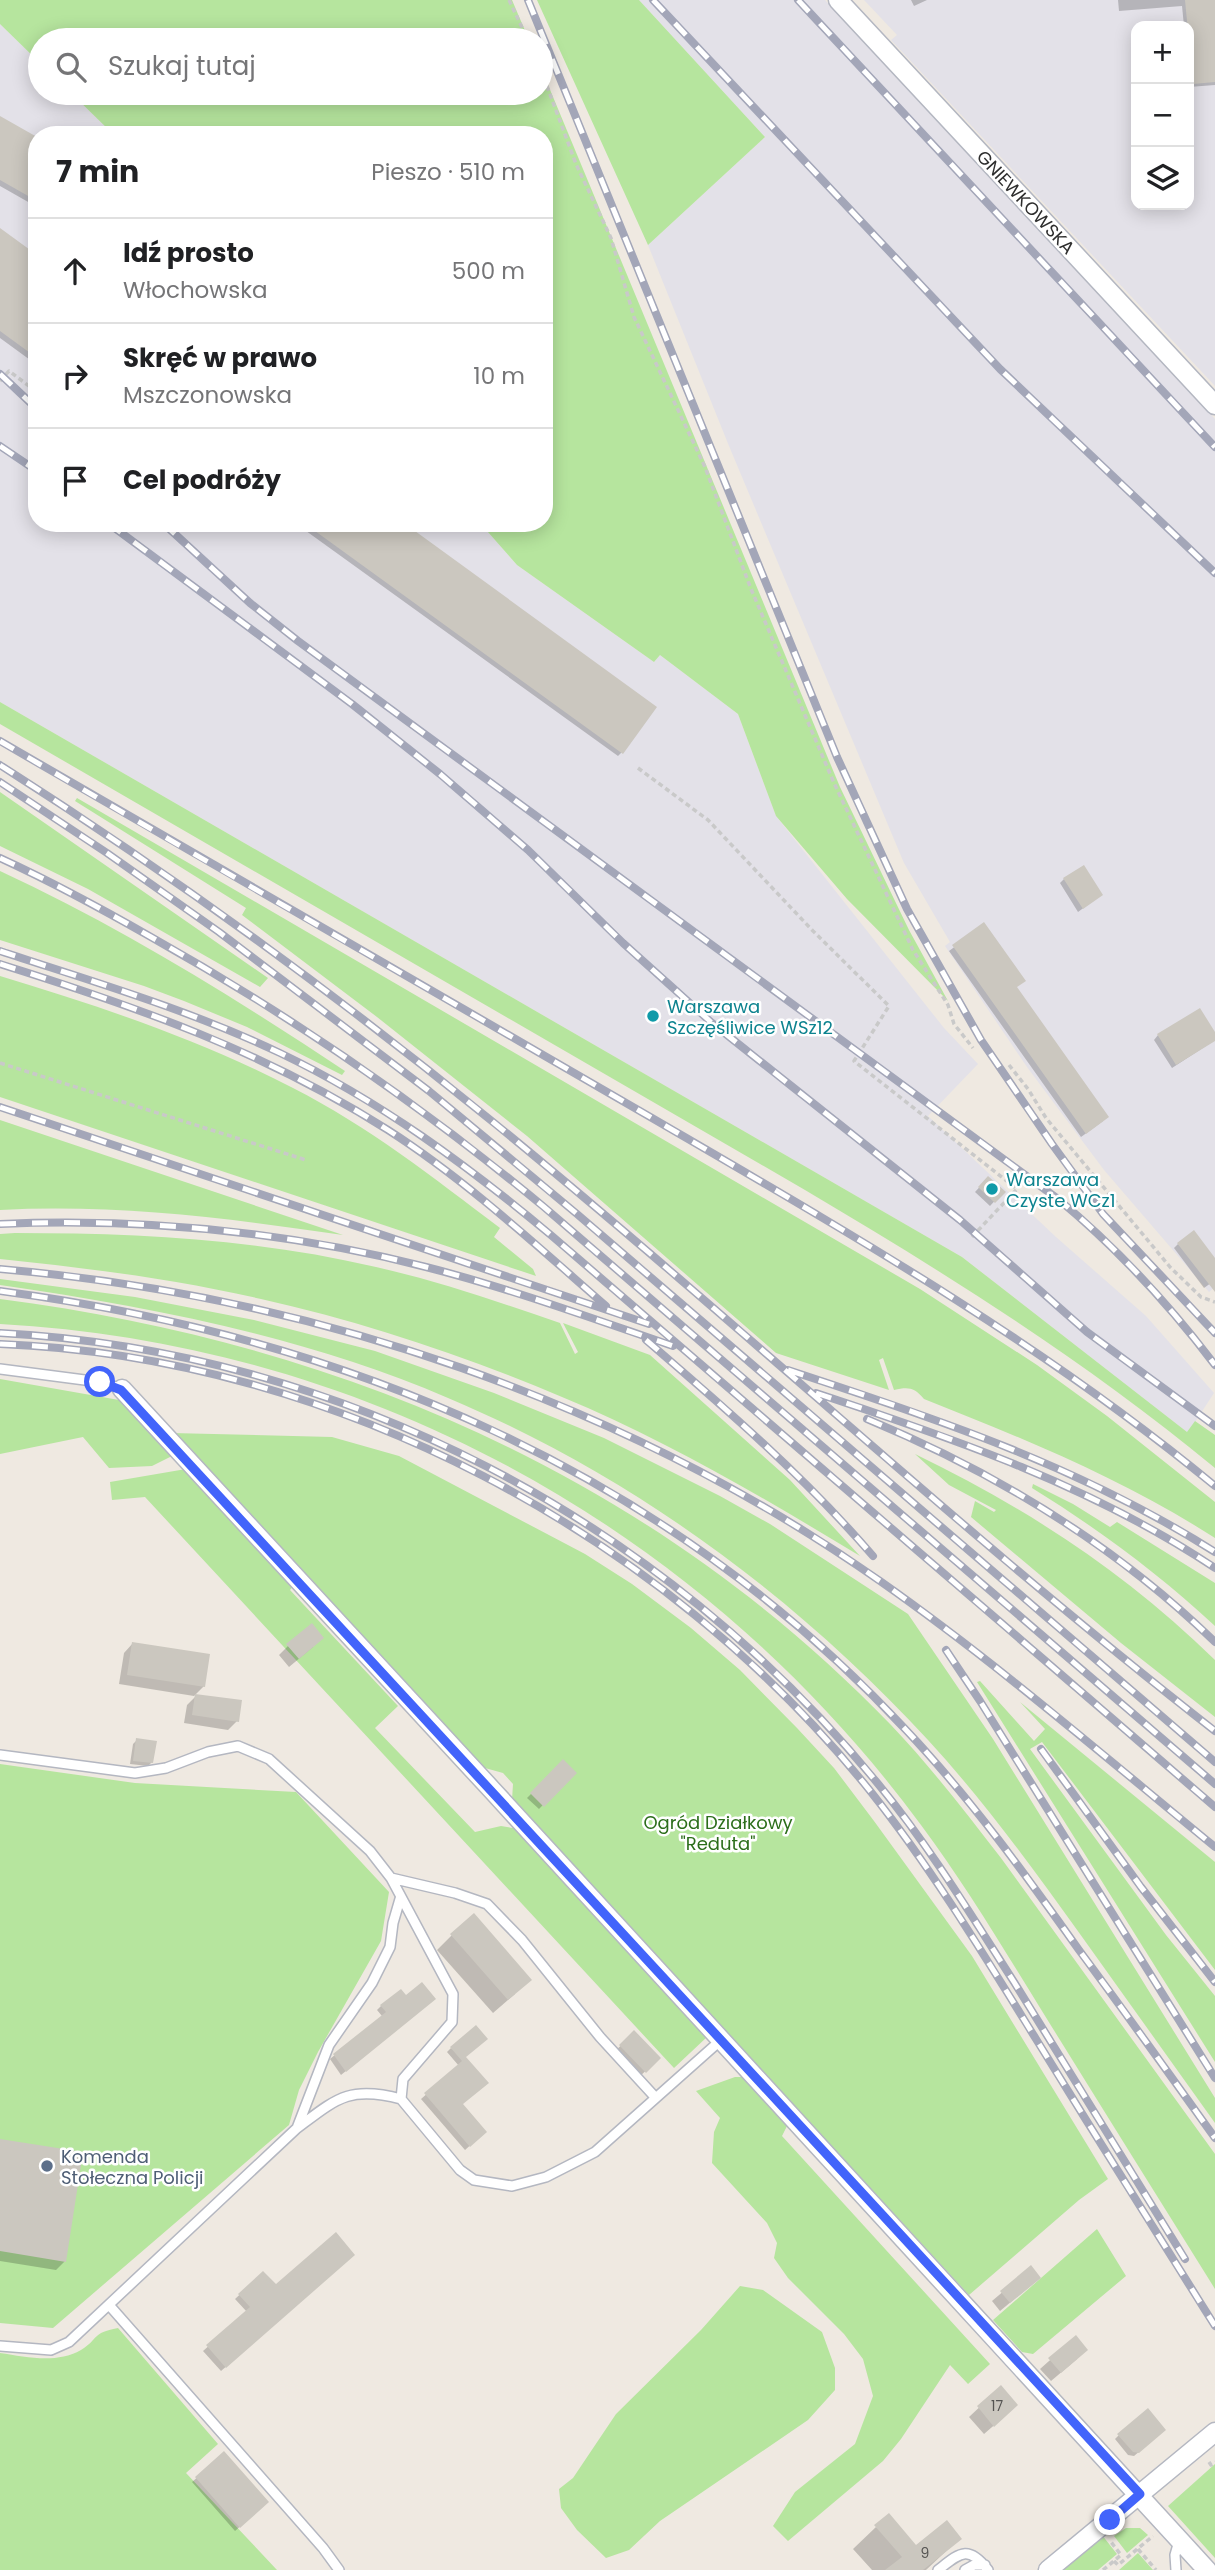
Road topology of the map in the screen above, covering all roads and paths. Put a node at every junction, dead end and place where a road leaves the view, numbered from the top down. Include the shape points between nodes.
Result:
1 (509, 0) edge
2 (838, 0) edge
3 (522, 28) edge
4 (553, 102) edge
5 (0, 381) edge
6 (28, 386) edge
7 (1215, 404) edge
8 (638, 768) dead end
9 (973, 1048) dead end
10 (0, 1063) edge
11 (1009, 1065) dead end
12 (306, 1160) dead end
13 (971, 1239) dead end
14 (1215, 1302) edge
15 (0, 1369) edge
16 (121, 1390) joint
17 (0, 1755) edge
18 (391, 1878) junction
19 (400, 1899) junction
20 (721, 2040) junction
21 (654, 2097) junction
22 (401, 2099) junction
23 (296, 2129) junction
24 (109, 2305) junction
25 (0, 2346) edge
26 (1215, 2432) edge
27 (1140, 2494) junction
28 (1154, 2534) dead end
29 (1179, 2539) junction
30 (1138, 2549) junction
31 (1120, 2557) dead end
32 (1114, 2561) junction
33 (986, 2568) edge
34 (339, 2570) edge
35 (938, 2570) edge
36 (965, 2570) edge
37 (1048, 2570) edge
38 (1103, 2570) edge
39 (1156, 2570) edge
40 (1176, 2570) edge
41 (1207, 2570) edge

1 - 3 path
2 - 7 street, GNIEWKOWSKA
4 - 9 path via 611,237 634,317 705,467 751,589 834,783 914,950 948,1005 954,1024
5 - 6 path via 9,371
8 - 13 path via 708,820 889,1006 854,1061 1017,1189
10 - 12 path
11 - 14 path via 1046,1118 1170,1267 1200,1297
15 - 16 lane via 100,1382
16 - 20 street
17 - 18 lane via 135,1773 238,1746 269,1759 370,1851
18 - 19 lane
18 - 21 lane via 487,1904
19 - 22 lane via 453,1994 452,2022 403,2080
19 - 23 lane via 390,1947 330,2045
20 - 21 lane
20 - 27 street
21 - 22 lane via 595,2152 546,2177 512,2186 474,2180 460,2170
22 - 23 lane via 362,2092 335,2099
23 - 24 lane
24 - 25 lane via 69,2342 51,2350
24 - 34 lane
26 - 27 street
27 - 29 street
27 - 37 street
28 - 30 path
29 - 40 lane
29 - 41 street
30 - 32 path via 1118,2565
30 - 39 path
31 - 32 path
32 - 38 path
33 - 35 lane via 970,2554 960,2553
33 - 36 lane

